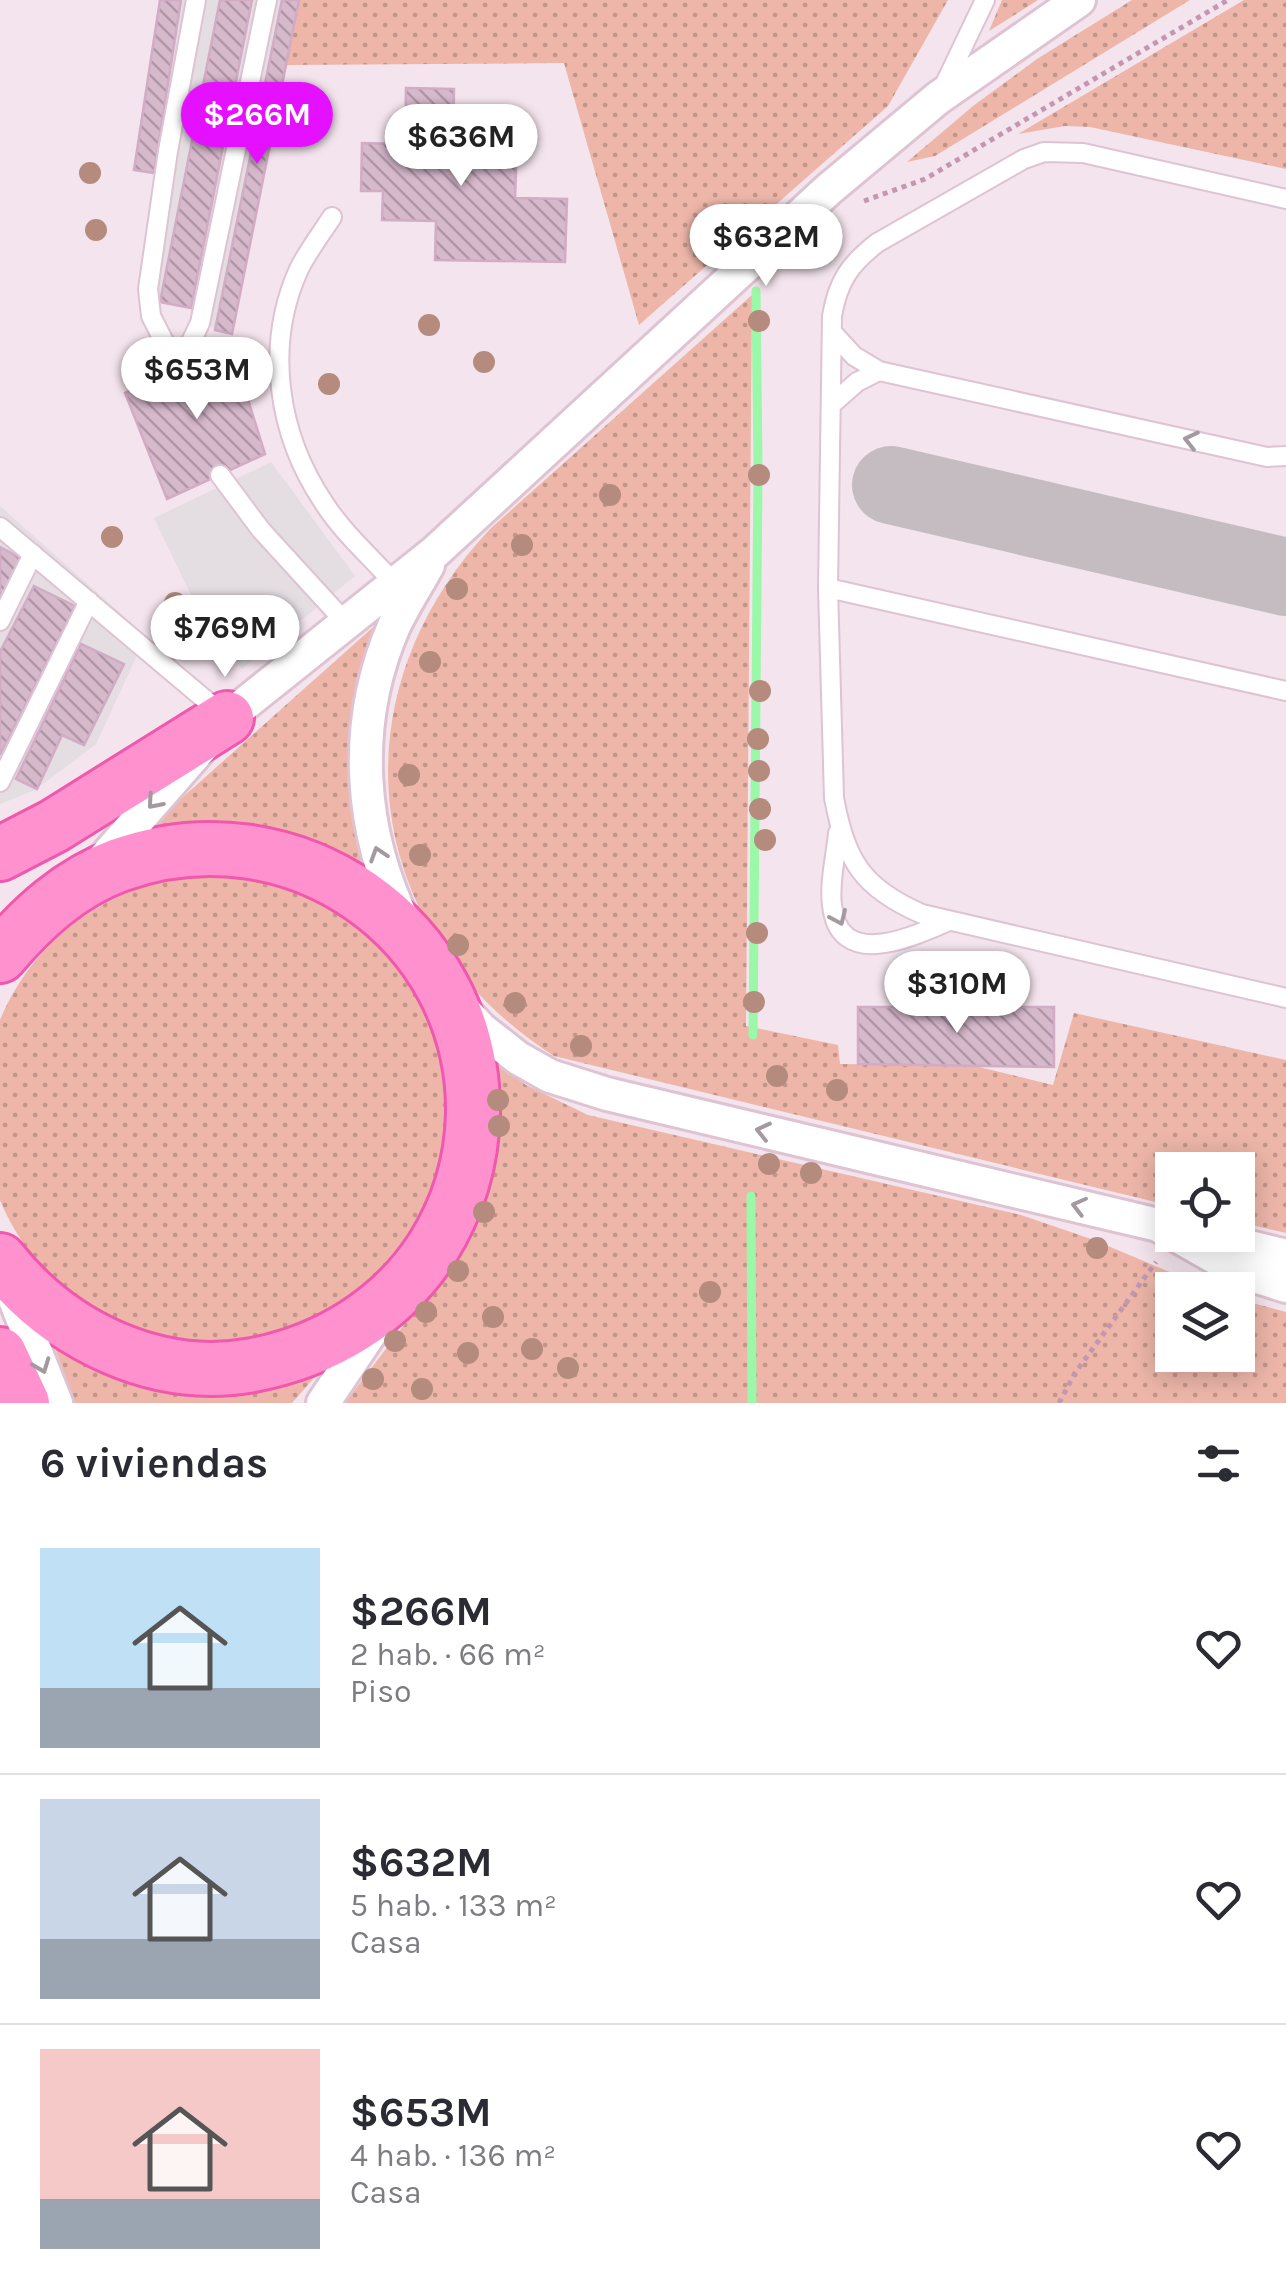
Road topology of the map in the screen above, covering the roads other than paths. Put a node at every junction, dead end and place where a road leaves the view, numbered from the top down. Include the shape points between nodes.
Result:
1 (196, 0) edge
2 (267, 0) edge
3 (985, 0) edge
4 (1079, 0) edge
5 (938, 98) junction
6 (1286, 198) edge
7 (332, 217) dead end
8 (832, 332) junction
9 (880, 372) junction
10 (831, 405) junction
11 (1286, 456) edge
12 (220, 474) dead end
13 (0, 527) edge
14 (435, 552) junction
15 (33, 554) junction
16 (395, 584) junction
17 (828, 588) junction
18 (89, 601) junction
19 (0, 621) edge
20 (346, 623) junction
21 (1286, 691) edge
22 (227, 718) junction
23 (0, 782) edge
24 (839, 822) junction
25 (0, 854) edge
26 (70, 891) junction
27 (0, 912) edge
28 (949, 921) junction
29 (415, 944) junction
30 (0, 956) edge
31 (444, 989) junction
32 (1286, 998) edge
33 (1155, 1226) edge
34 (1255, 1248) edge
35 (1206, 1252) edge
36 (1286, 1256) edge
37 (0, 1262) edge
38 (1286, 1286) edge
39 (396, 1292) junction
40 (0, 1354) edge
41 (23, 1403) edge
42 (56, 1403) edge
43 (323, 1403) edge

1 - 2 lane via 148,289 151,316 178,369 200,323
3 - 5 lane
4 - 5 street
5 - 14 street
6 - 8 lane via 1083,152 1044,152 855,260 836,294
7 - 16 lane via 299,270 281,329 280,391 295,451 325,505
8 - 9 lane
8 - 10 lane
9 - 10 lane
11 -> 9 lane via 1267,458
10 - 17 lane
12 - 20 lane
13 - 15 lane
14 - 16 street
29 -> 14 street via 374,842 366,748 378,675 395,626
15 - 18 lane
15 - 19 lane
16 - 20 street
17 - 21 lane
17 - 24 lane
18 - 22 lane
18 - 23 lane
20 - 22 street
22 - 25 main road
22 -> 26 street
24 - 28 lane via 848,852 888,900
24 -> 28 lane via 832,904 842,930 880,946
26 - 27 main road
26 - 29 main road via 153,855 261,853 346,886
26 - 30 main road
28 - 32 lane
29 - 31 main road
33 -> 31 street via 550,1076 481,1029
31 - 39 main road via 469,1058 470,1148 441,1234
34 - 36 street
35 - 38 street via 1238,1271
37 - 39 main road via 40,1304 85,1336 165,1364 206,1368 290,1357 352,1327
37 -> 42 street
39 - 43 street
40 - 41 main road

